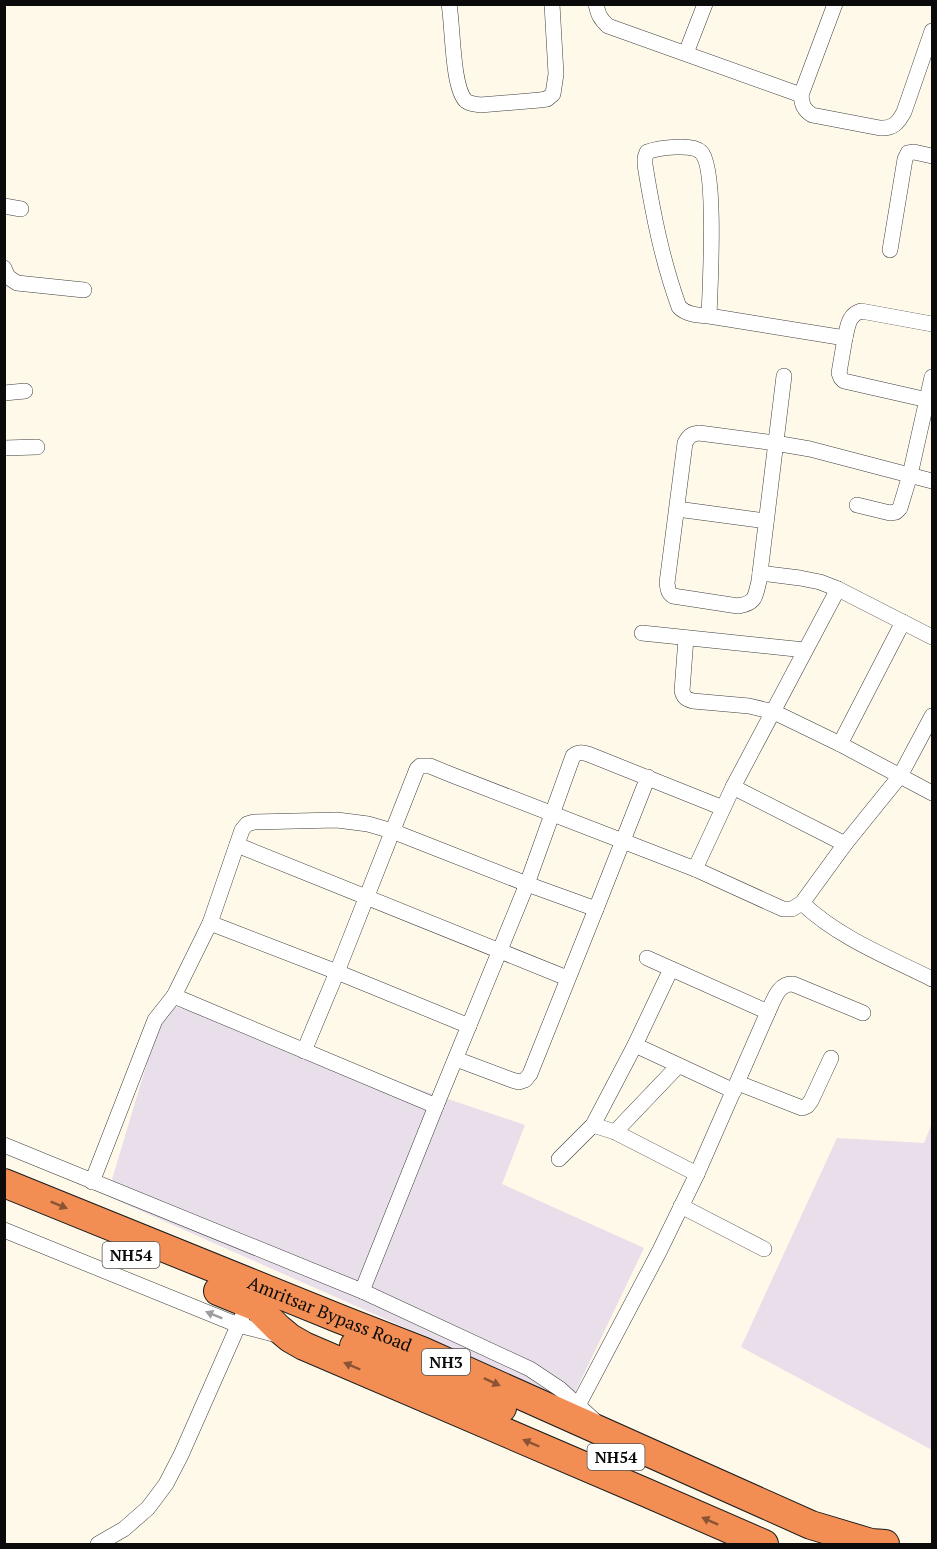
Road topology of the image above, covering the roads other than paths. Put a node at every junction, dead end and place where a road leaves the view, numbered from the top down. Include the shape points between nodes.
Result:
1 (449, 4) edge
2 (552, 4) edge
3 (596, 4) edge
4 (705, 4) edge
5 (835, 4) edge
6 (933, 31) edge
7 (686, 53) junction
8 (801, 95) junction
9 (933, 156) edge
10 (4, 206) edge
11 (21, 209) dead end
12 (890, 250) dead end
13 (4, 268) edge
14 (84, 290) dead end
15 (709, 316) junction
16 (933, 324) edge
17 (845, 338) junction
18 (784, 376) dead end
19 (933, 377) edge
20 (25, 391) dead end
21 (4, 393) edge
22 (930, 400) edge
23 (775, 443) junction
24 (37, 447) dead end
25 (4, 448) edge
26 (910, 476) junction
27 (933, 481) edge
28 (857, 506) dead end
29 (677, 509) junction
30 (766, 522) junction
31 (760, 573) junction
32 (838, 589) junction
33 (903, 622) junction
34 (642, 633) dead end
35 (933, 637) edge
36 (686, 638) junction
37 (805, 650) junction
38 (774, 712) junction
39 (933, 716) edge
40 (840, 744) junction
41 (900, 776) junction
42 (648, 777) junction
43 (733, 787) junction
44 (933, 793) edge
45 (723, 808) junction
46 (553, 813) junction
47 (392, 831) junction
48 (623, 840) junction
49 (845, 844) junction
50 (237, 845) junction
51 (695, 868) junction
52 (527, 884) junction
53 (366, 898) junction
54 (802, 903) junction
55 (596, 909) junction
56 (210, 923) junction
57 (499, 951) junction
58 (647, 958) dead end
59 (671, 969) junction
60 (337, 972) junction
61 (567, 978) junction
62 (933, 979) edge
63 (174, 996) junction
64 (768, 1012) junction
65 (863, 1013) dead end
66 (469, 1026) junction
67 (635, 1045) junction
68 (304, 1051) junction
69 (831, 1058) dead end
70 (456, 1059) junction
71 (678, 1066) junction
72 (736, 1087) junction
73 (436, 1106) junction
74 (593, 1125) junction
75 (615, 1132) junction
76 (4, 1145) edge
77 (558, 1159) dead end
78 (697, 1174) junction
79 (92, 1182) junction
80 (4, 1183) edge
81 (4, 1204) edge
82 (681, 1206) junction
83 (4, 1230) edge
84 (764, 1249) dead end
85 (362, 1291) junction
86 (248, 1312) junction
87 (575, 1412) junction
88 (98, 1545) edge
89 (764, 1545) edge
90 (808, 1545) edge
91 (885, 1545) edge

1 - 2 street via 457,81 465,100 480,105 547,99 553,94 556,74
3 - 7 street via 601,20 608,26
4 - 7 street
5 - 8 street
6 - 8 street via 904,112 894,126 887,129 812,116 803,107
7 - 8 street
9 - 12 street via 914,152 905,159
10 - 11 street
13 - 14 street via 17,283
15 - 15 street via 689,314 679,307 653,215 645,165 647,152 694,148 706,160 712,221
15 - 17 street
16 - 17 street via 861,311 849,318
17 - 22 street via 839,373 844,381
18 - 23 street
19 - 22 street
20 - 21 street
22 - 26 street
23 - 26 street
23 - 29 street via 693,433 685,443
23 - 30 street
24 - 25 street
26 - 27 street
26 - 28 street via 896,512
29 - 30 street
29 - 31 street via 667,583 670,594 738,606 748,604 755,596
30 - 31 street
31 - 32 street via 820,582
32 - 33 street
32 - 37 street
33 - 35 street
33 - 40 street
34 - 36 street
36 - 37 street
36 - 38 street via 682,691 686,699
37 - 38 street
38 - 40 street
38 - 43 street
39 - 41 street
40 - 41 street
41 - 44 street
41 - 49 street
42 - 45 street
42 - 46 street via 577,753
42 - 48 street
43 - 45 street
43 - 49 street
45 - 51 street
46 - 47 street via 425,765 417,769
46 - 48 street
46 - 52 street
47 - 50 street via 344,820 254,822 242,830
47 - 52 street
47 - 53 street
48 - 51 street
48 - 55 street
49 - 54 street
50 - 53 street
50 - 56 street
51 - 54 street via 783,909
52 - 55 street
52 - 57 street
53 - 57 street
53 - 60 street
54 - 62 street via 853,940
55 - 61 street
56 - 60 street
56 - 63 street
57 - 61 street
57 - 66 street
58 - 59 street
59 - 64 street
59 - 67 street
60 - 66 street
60 - 68 street
61 - 70 street via 525,1080 512,1080
63 - 68 street
63 - 79 street via 155,1020
64 - 65 street via 786,983
64 - 72 street
66 - 70 street
67 - 71 street
67 - 74 street
68 - 73 street
69 - 72 street via 811,1101 802,1108
70 - 73 street
71 - 72 street
71 - 75 street
72 - 78 street
73 - 85 street
74 - 75 street
74 - 77 street
75 - 78 street
76 - 79 street
78 - 82 street
79 - 85 street
80 -> 87 highway, Amritsar Bypass Road / NH3
81 - 86 highway, Amritsar Bypass Road / NH54
82 - 84 street
82 - 87 street
86 -> 83 street
85 - 87 street via 530,1369 560,1389
86 - 88 street via 166,1484 148,1508
89 -> 86 highway, Amritsar Bypass Road via 324,1355
86 - 90 highway, NH54 via 422,1374 618,1457
87 - 91 highway, Amritsar Bypass Road / NH3 via 610,1436 811,1525

